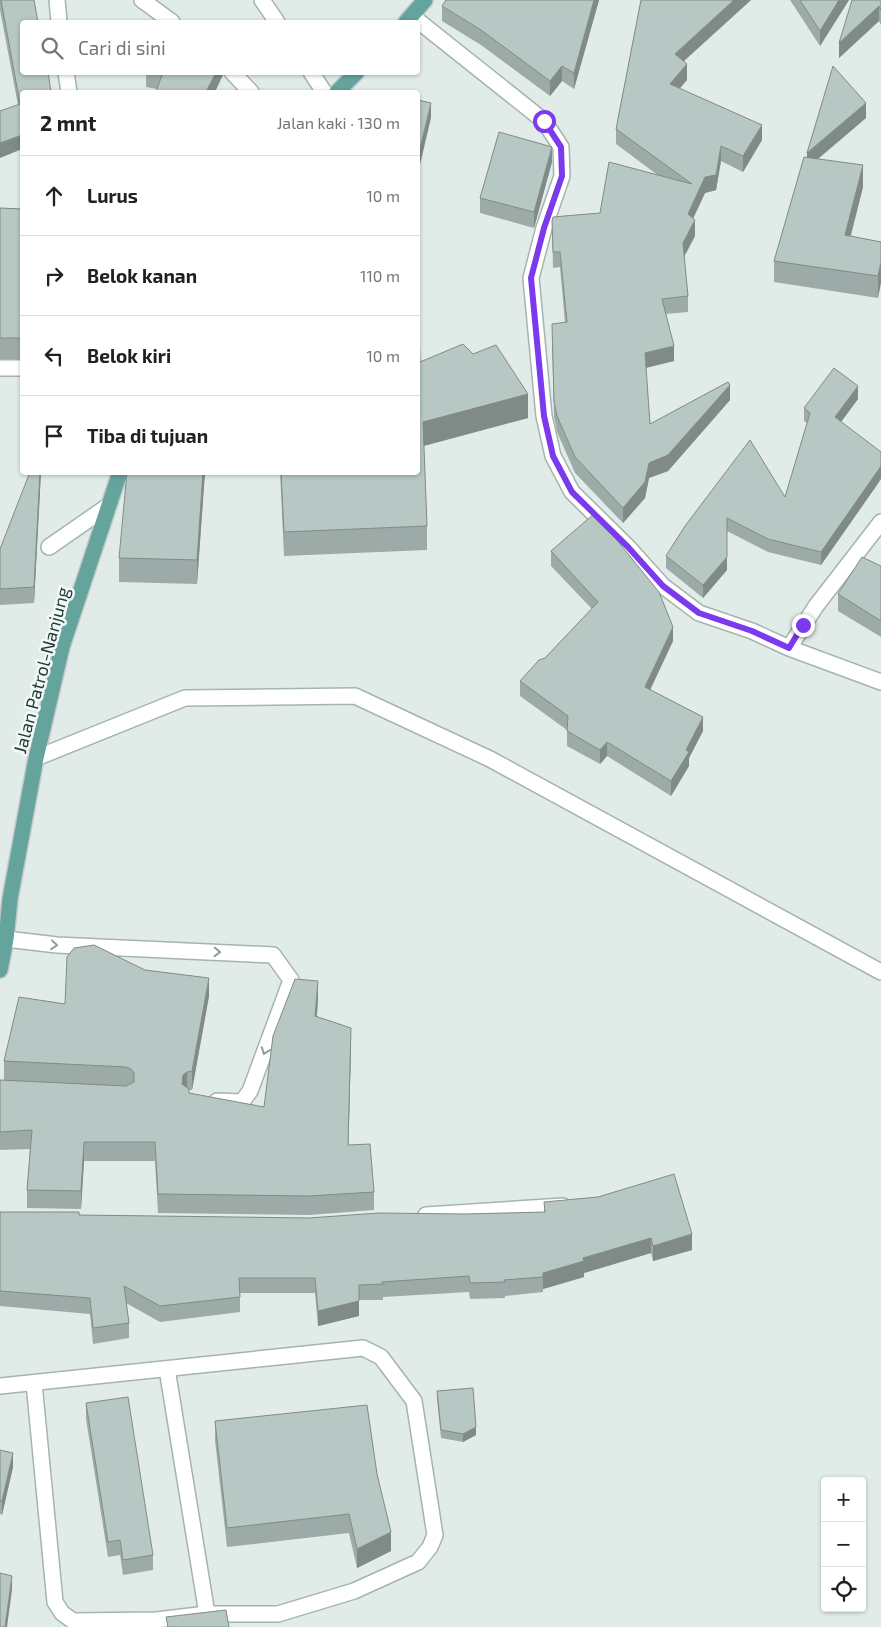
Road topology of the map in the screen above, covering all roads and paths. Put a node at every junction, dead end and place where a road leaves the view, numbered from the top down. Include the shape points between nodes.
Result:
1 (57, 0) edge
2 (142, 0) edge
3 (262, 0) edge
4 (425, 0) edge
5 (409, 19) edge
6 (59, 20) edge
7 (169, 20) edge
8 (276, 20) edge
9 (420, 27) edge
10 (66, 75) edge
11 (235, 75) edge
12 (313, 75) edge
13 (354, 75) edge
14 (69, 90) edge
15 (249, 90) edge
16 (323, 90) edge
17 (339, 90) edge
18 (0, 368) edge
19 (20, 368) edge
20 (119, 475) edge
21 (108, 506) junction
22 (881, 522) edge
23 (49, 548) dead end
24 (789, 648) junction
25 (881, 682) edge
26 (36, 758) junction
27 (6, 939) junction
28 (0, 970) edge
29 (881, 972) edge
30 (199, 1100) edge
31 (567, 1206) edge
32 (413, 1216) edge
33 (167, 1369) junction
34 (34, 1383) junction
35 (0, 1386) edge
36 (207, 1614) junction

1 - 6 street
2 - 7 street
3 - 8 street
4 - 5 main road
9 - 24 street via 544,121 561,147 562,176 531,278 544,416 553,456 572,492 663,586 699,613
10 - 14 street
11 - 15 street
12 - 16 street
13 - 17 main road
18 - 19 street
20 - 21 main road, Jalan Patrol-Nanjung
21 - 23 street
21 - 26 main road, Jalan Patrol-Nanjung via 62,647
22 - 24 street via 816,606
24 - 25 street
26 - 27 main road, Jalan Patrol-Nanjung via 10,899
26 - 29 street via 186,698 355,696 490,759
27 - 28 main road, Jalan Patrol-Nanjung
27 -> 30 street via 66,946 273,955 291,980 250,1091 242,1102
31 - 32 street
33 - 34 street
33 - 36 street
33 - 36 street via 363,1348 381,1357 414,1401 435,1535 418,1562 354,1591 278,1614
34 - 35 street
34 - 36 street via 55,1602 62,1613 73,1622 156,1620

